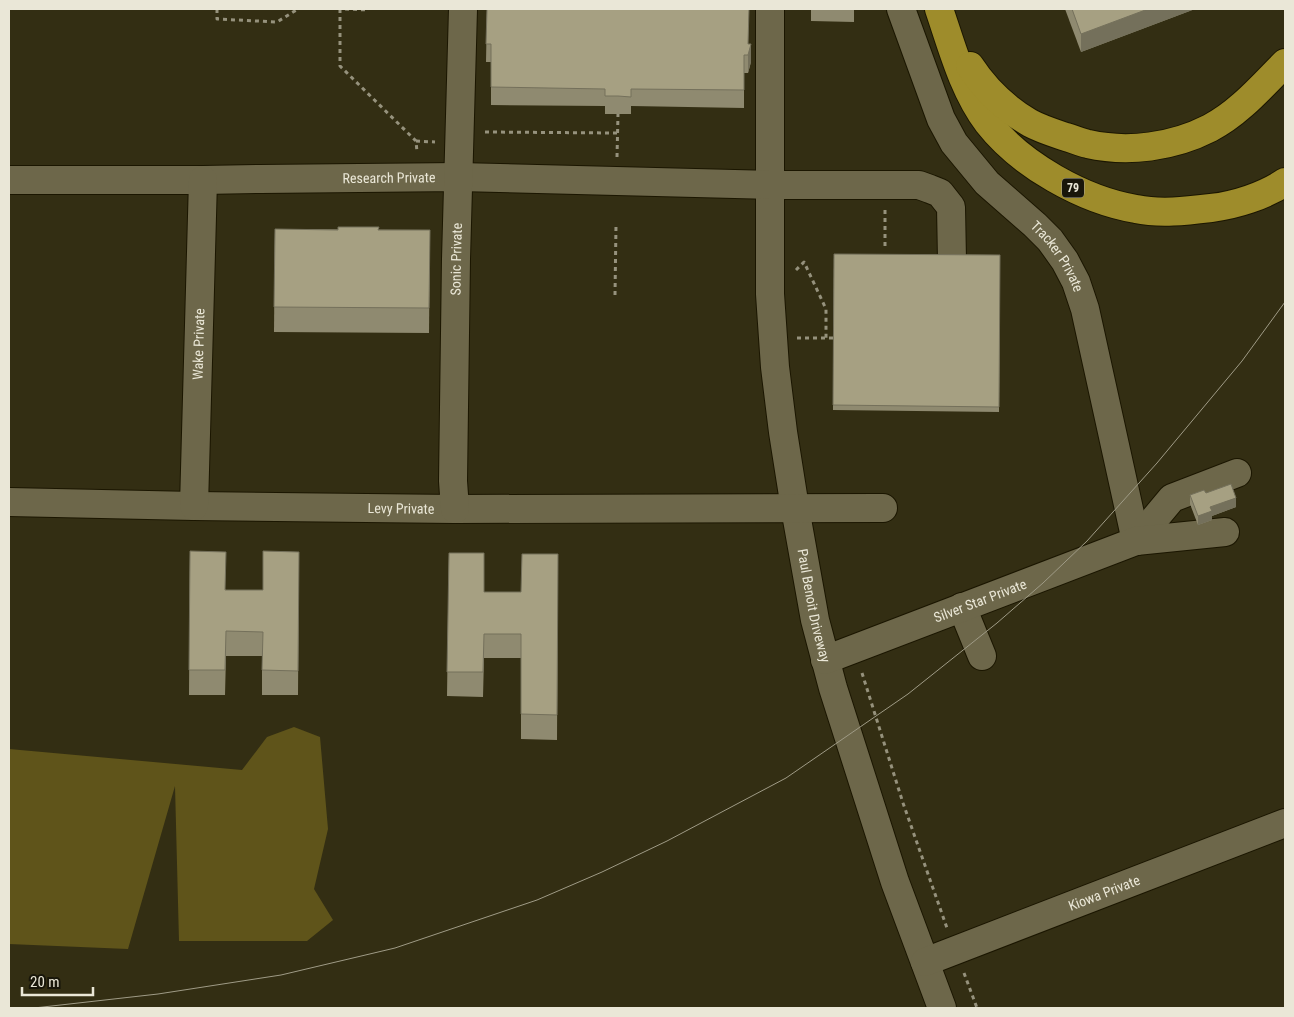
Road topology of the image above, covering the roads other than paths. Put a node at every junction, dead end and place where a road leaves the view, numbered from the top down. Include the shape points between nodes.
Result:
1 (463, 9) edge
2 (770, 9) edge
3 (900, 9) edge
4 (940, 14) edge
5 (1285, 63) edge
6 (459, 177) junction
7 (9, 180) edge
8 (202, 180) junction
9 (1285, 182) edge
10 (770, 185) junction
11 (952, 260) edge
12 (1236, 473) dead end
13 (9, 502) edge
14 (194, 506) junction
15 (795, 508) junction
16 (883, 508) dead end
17 (455, 509) junction
18 (1224, 532) dead end
19 (1136, 541) junction
20 (962, 607) junction
21 (982, 656) dead end
22 (825, 660) junction
23 (1285, 823) edge
24 (924, 962) junction
25 (942, 1008) edge

1 - 6 street, Sonic Private
2 - 10 street, Paul Benoit Driveway
3 - 19 street, Tracker Private via 941,118 954,142 987,183 1050,240 1076,282 1085,309
4 - 5 highway, 79 via 971,67 987,89 1006,106 1031,124 1088,144 1147,147 1191,137 1233,112
4 - 9 highway, 79 via 965,83 988,122 1030,163 1063,183 1099,200 1163,212 1227,206
6 - 8 street, Research Private
6 - 10 street, Research Private
6 - 17 street, Sonic Private via 453,455
7 - 8 street, Research Private
8 - 14 street, Wake Private
10 - 11 street, Research Private via 919,185 930,188 951,207
10 - 15 street, Paul Benoit Driveway via 773,338
12 - 19 street via 1172,498
13 - 14 street, Levy Private
14 - 17 street, Levy Private
15 - 16 street, Levy Private
15 - 17 street, Levy Private
15 - 22 street, Paul Benoit Driveway
18 - 19 street
19 - 20 street, Silver Star Private
20 - 21 street
20 - 22 street, Silver Star Private
22 - 24 street, Paul Benoit Driveway via 895,882
23 - 24 street, Kiowa Private
24 - 25 street, Paul Benoit Driveway

